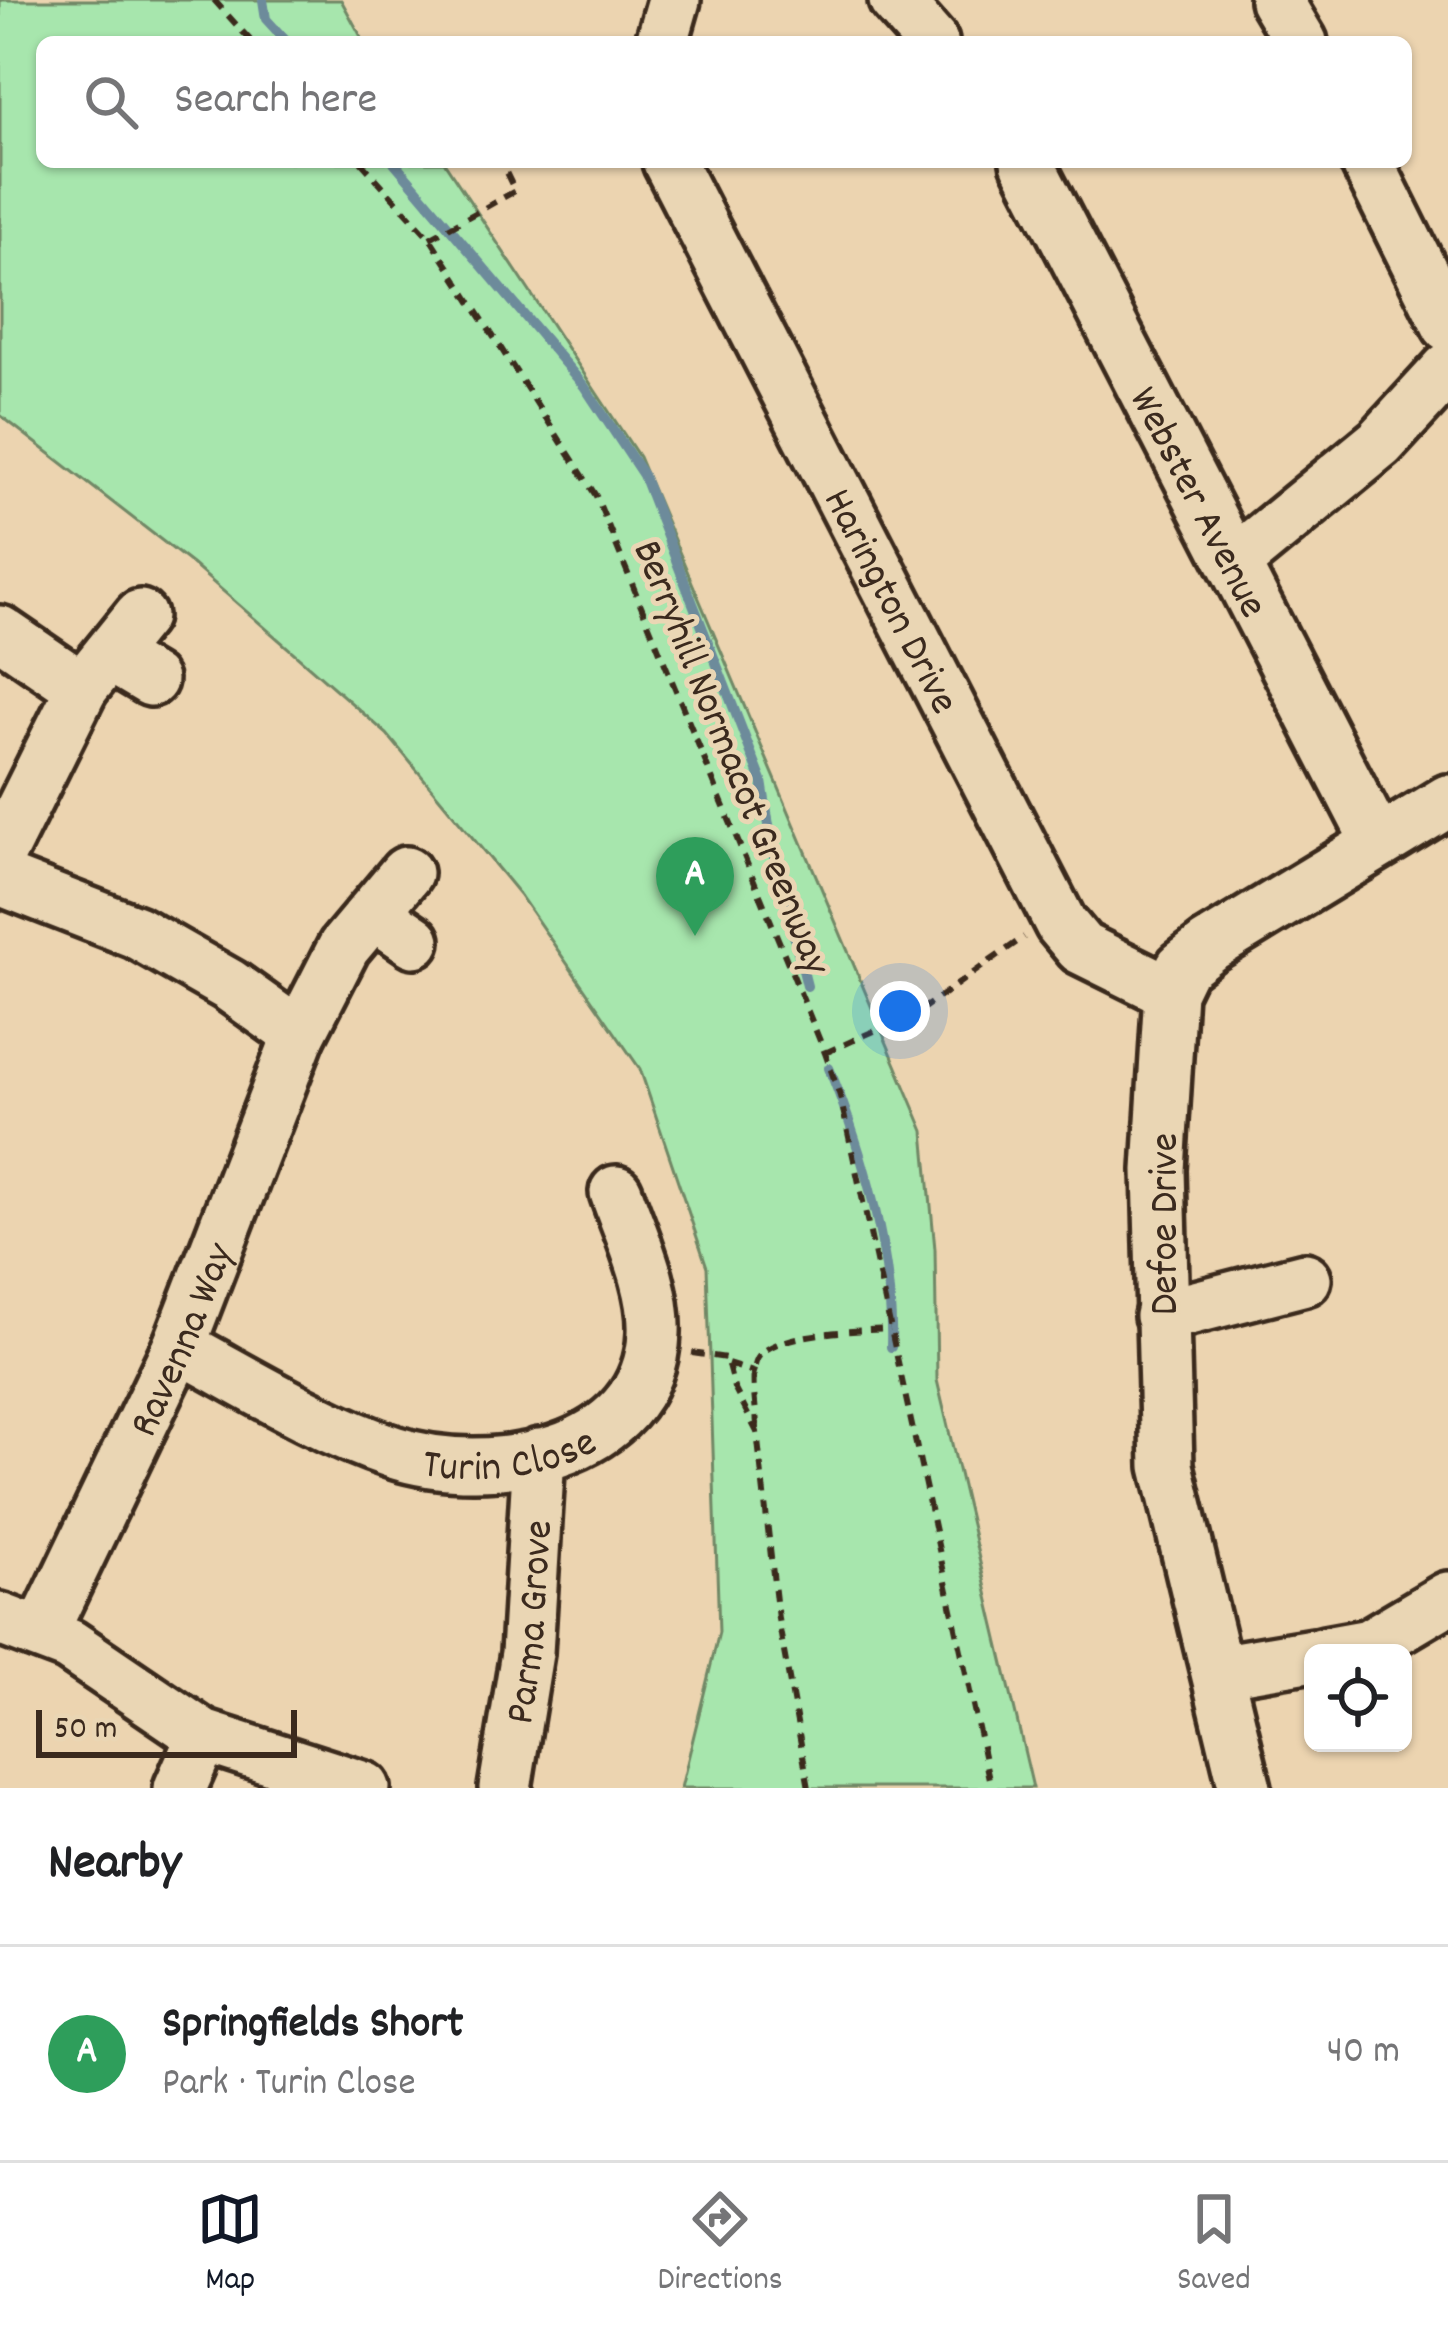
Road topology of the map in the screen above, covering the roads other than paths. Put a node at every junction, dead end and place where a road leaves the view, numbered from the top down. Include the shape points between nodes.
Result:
1 (674, 0) edge
2 (895, 0) edge
3 (1276, 0) edge
4 (664, 36) edge
5 (927, 36) edge
6 (1297, 36) edge
7 (672, 168) edge
8 (1031, 168) edge
9 (1369, 168) edge
10 (1448, 325) edge
11 (1448, 368) edge
12 (1234, 562) junction
13 (0, 632) edge
14 (1448, 801) edge
15 (1378, 842) junction
16 (0, 853) edge
17 (406, 873) dead end
18 (0, 879) edge
19 (1169, 992) junction
20 (299, 1035) junction
21 (616, 1192) dead end
22 (1306, 1279) dead end
23 (1161, 1316) junction
24 (179, 1346) junction
25 (539, 1455) junction
26 (1448, 1598) edge
27 (21, 1626) edge
28 (1372, 1644) edge
29 (1304, 1657) edge
30 (1219, 1671) junction
31 (203, 1736) junction
32 (180, 1788) edge
33 (364, 1788) edge
34 (505, 1788) edge
35 (1245, 1788) edge

1 - 4 street
2 - 5 street
3 - 6 street
7 - 19 street, Harington Drive via 1056,914 1082,948
8 - 12 street, Webster Avenue
9 - 10 street
11 - 12 street via 1380,443
12 - 15 street, Webster Avenue
13 - 16 street via 120,660
14 - 15 street
15 - 19 street via 1208,947
17 - 20 street, Ravenna Way via 393,927 344,947
18 - 20 street via 136,932
19 - 23 street, Defoe Drive
20 - 24 street, Ravenna Way
21 - 25 street, Turin Close via 653,1308 652,1350 638,1390 611,1424 578,1445
22 - 23 street
23 - 30 street, Defoe Drive via 1167,1466
24 - 25 street, Turin Close via 391,1451 434,1462
24 - 27 street, Ravenna Way
25 - 34 street, Parma Grove via 527,1654
26 - 28 street
27 - 31 street
29 - 30 street
30 - 35 street, Defoe Drive
31 - 32 street
31 - 33 street

